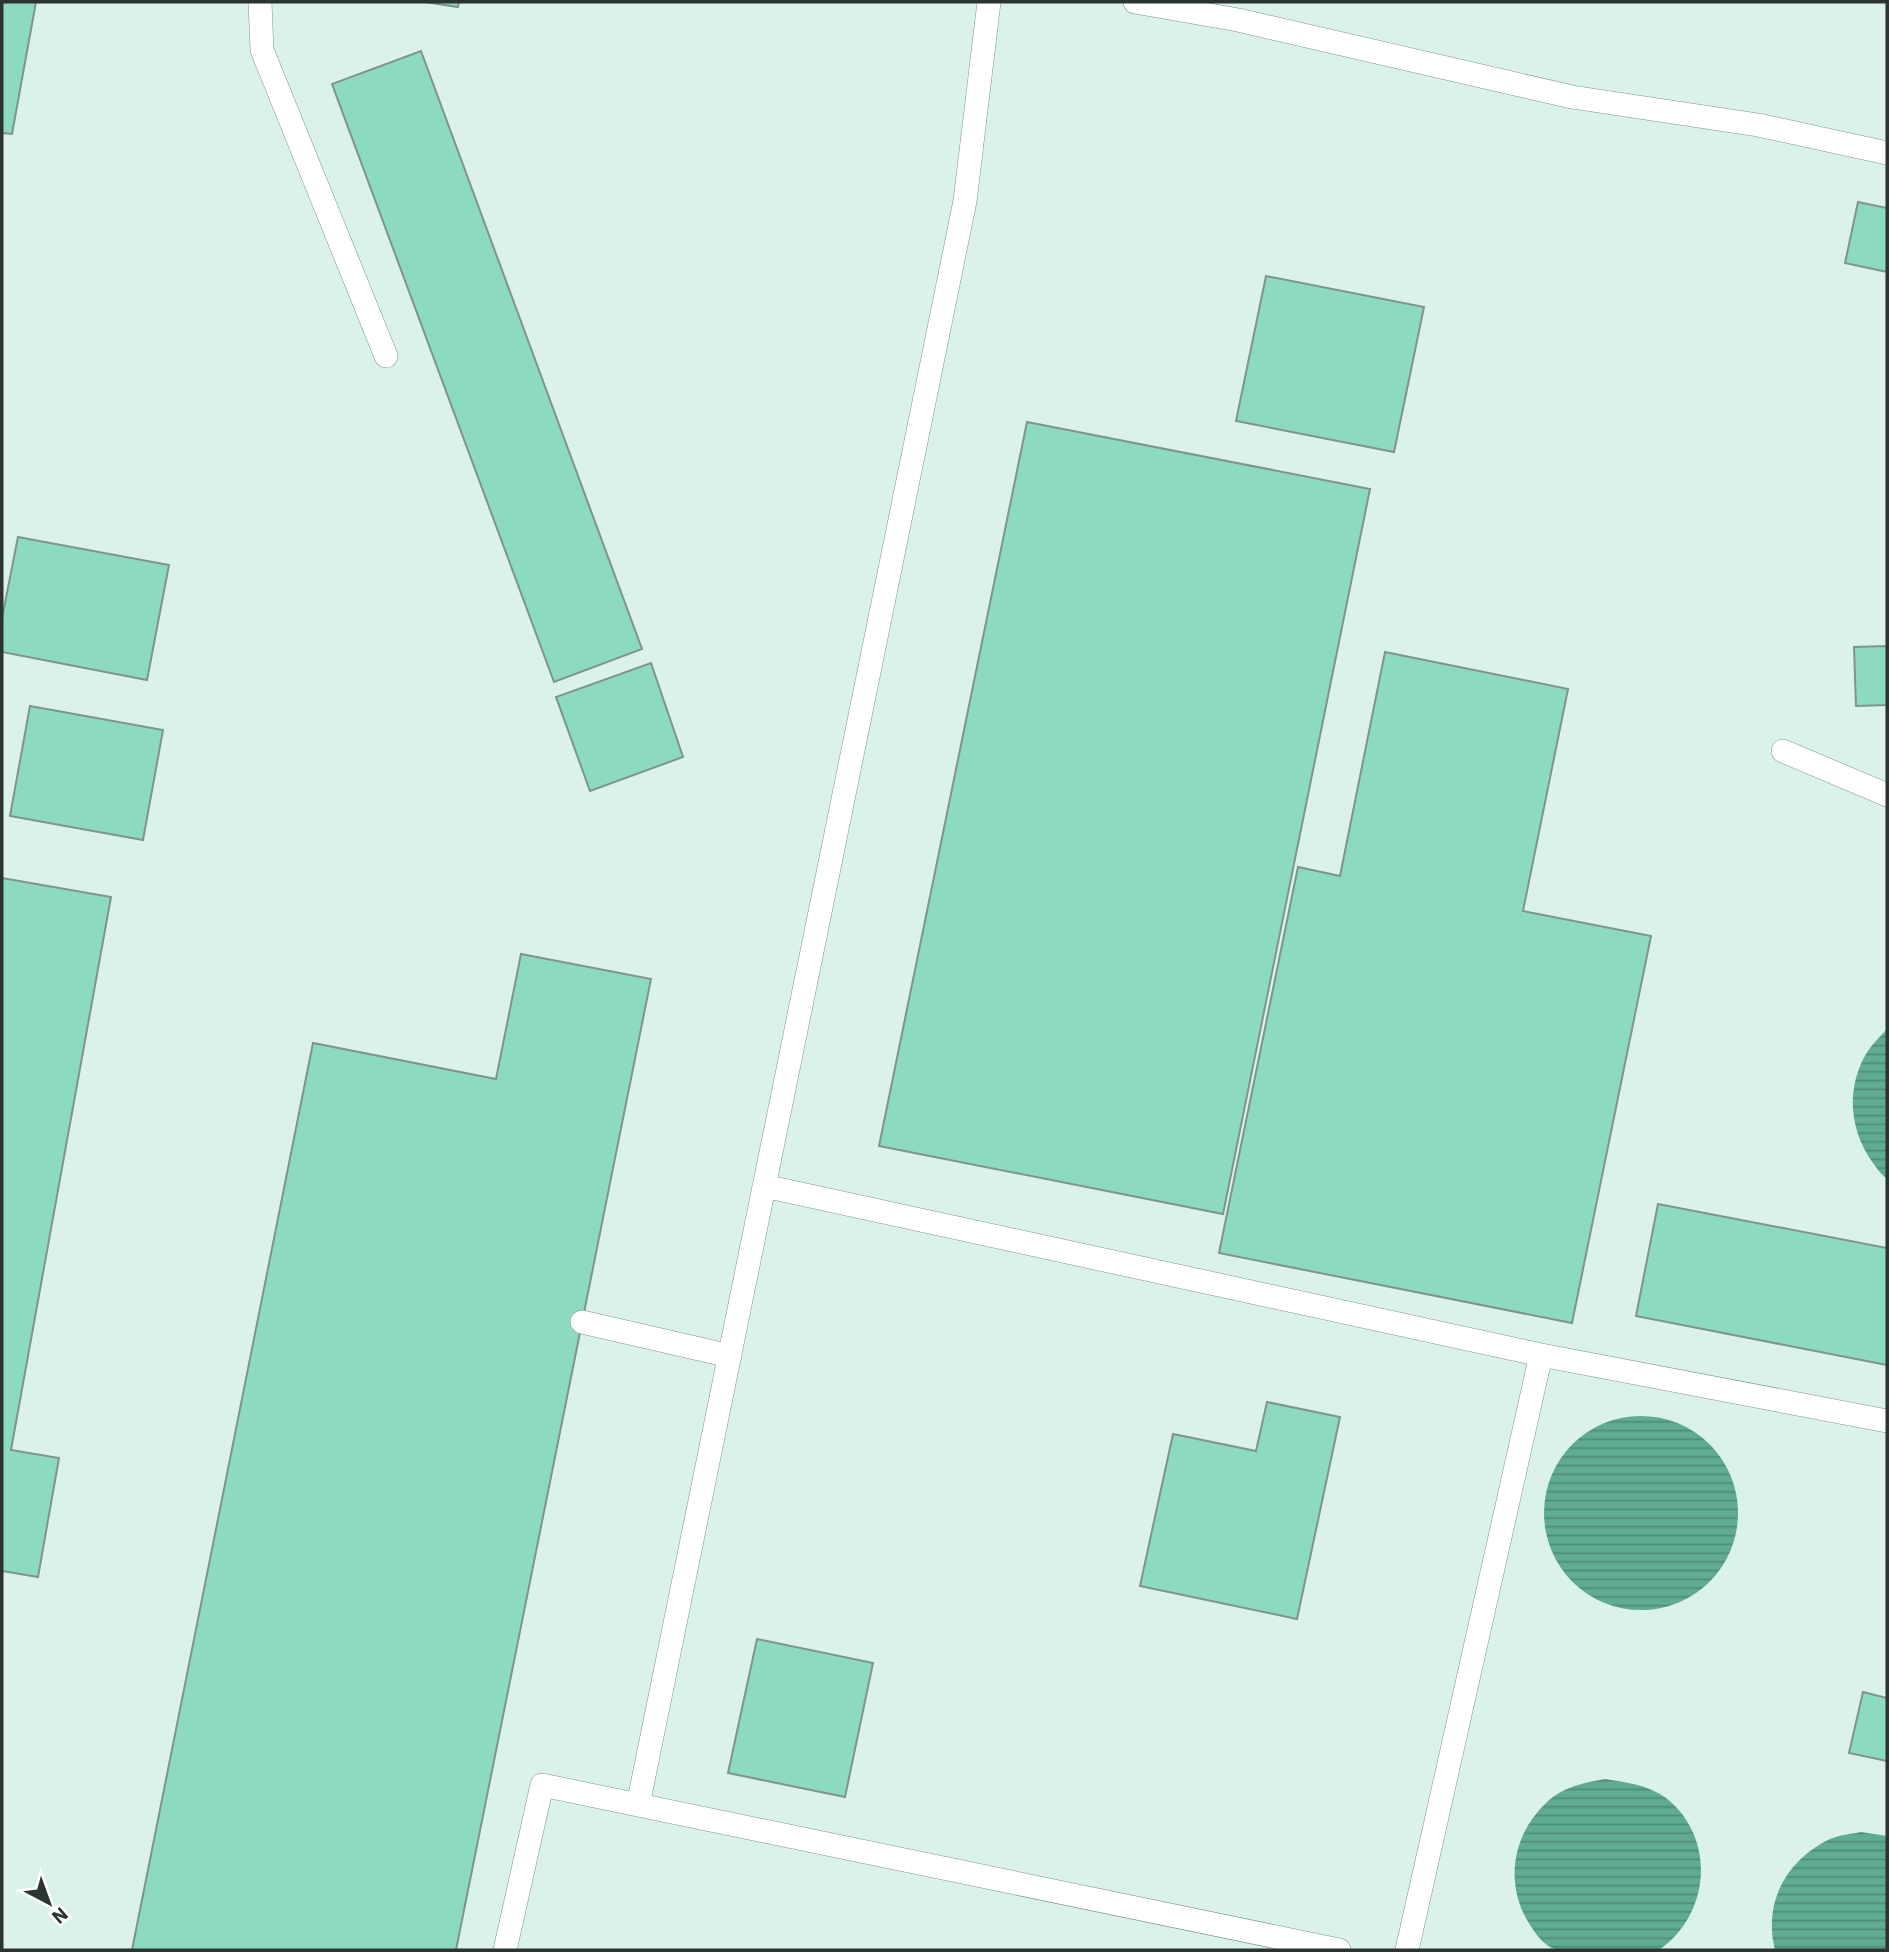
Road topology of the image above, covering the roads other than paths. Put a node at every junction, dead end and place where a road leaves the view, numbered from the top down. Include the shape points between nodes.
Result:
1 (260, 2) edge
2 (989, 2) edge
3 (1135, 2) edge
4 (1887, 153) edge
5 (386, 356) dead end
6 (1783, 751) dead end
7 (1887, 795) edge
8 (764, 1186) junction
9 (582, 1322) dead end
10 (1541, 1354) junction
11 (730, 1356) junction
12 (1887, 1421) edge
13 (638, 1805) junction
14 (505, 1950) edge
15 (1339, 1950) edge
16 (1407, 1950) edge

1 - 5 lane via 262,50
2 - 8 lane via 965,201
3 - 4 lane via 1238,20 1572,97 1758,125
6 - 7 lane
8 - 10 lane
8 - 11 lane
9 - 11 lane
10 - 12 lane
10 - 16 lane
11 - 13 lane
13 - 14 lane via 542,1785
13 - 15 lane

